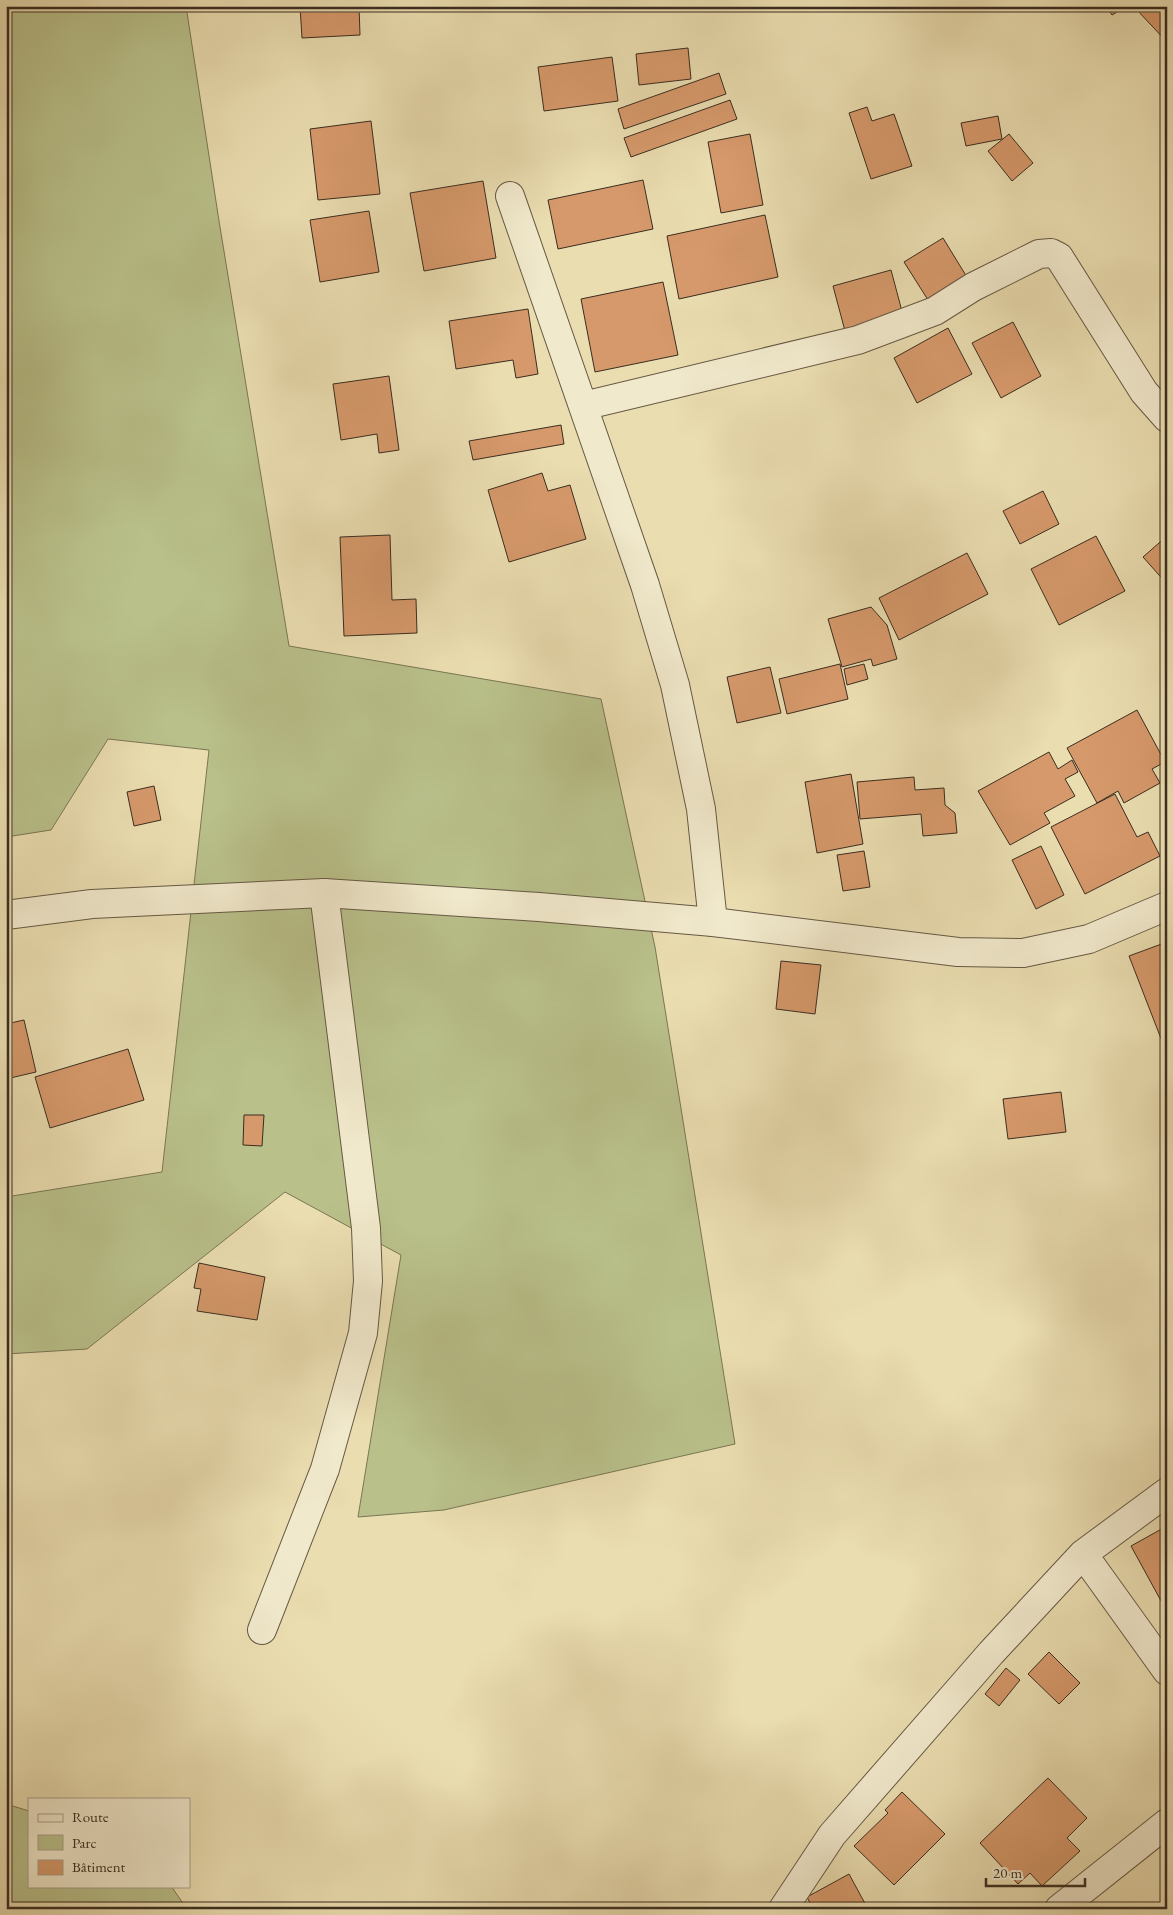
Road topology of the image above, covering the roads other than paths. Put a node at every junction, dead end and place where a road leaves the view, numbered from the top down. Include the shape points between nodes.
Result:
1 (510, 196) dead end
2 (583, 406) junction
3 (1167, 418) edge
4 (324, 893) junction
5 (1167, 906) edge
6 (6, 916) edge
7 (713, 922) junction
8 (1167, 1492) edge
9 (1083, 1554) junction
10 (262, 1630) dead end
11 (1167, 1670) edge
12 (1167, 1823) edge
13 (783, 1909) edge
14 (1059, 1909) edge

1 - 2 street
2 - 3 street via 858,340 935,311 1039,254 1051,253 1059,257 1144,392
2 - 7 street via 645,585 675,685 702,809
4 - 6 street via 92,904
4 - 7 street
4 - 10 street via 366,1228 368,1281 363,1333 325,1470
5 - 7 street via 1089,939 1023,953 958,952
8 - 9 street
9 - 11 street
9 - 13 street via 832,1835
12 - 14 street

